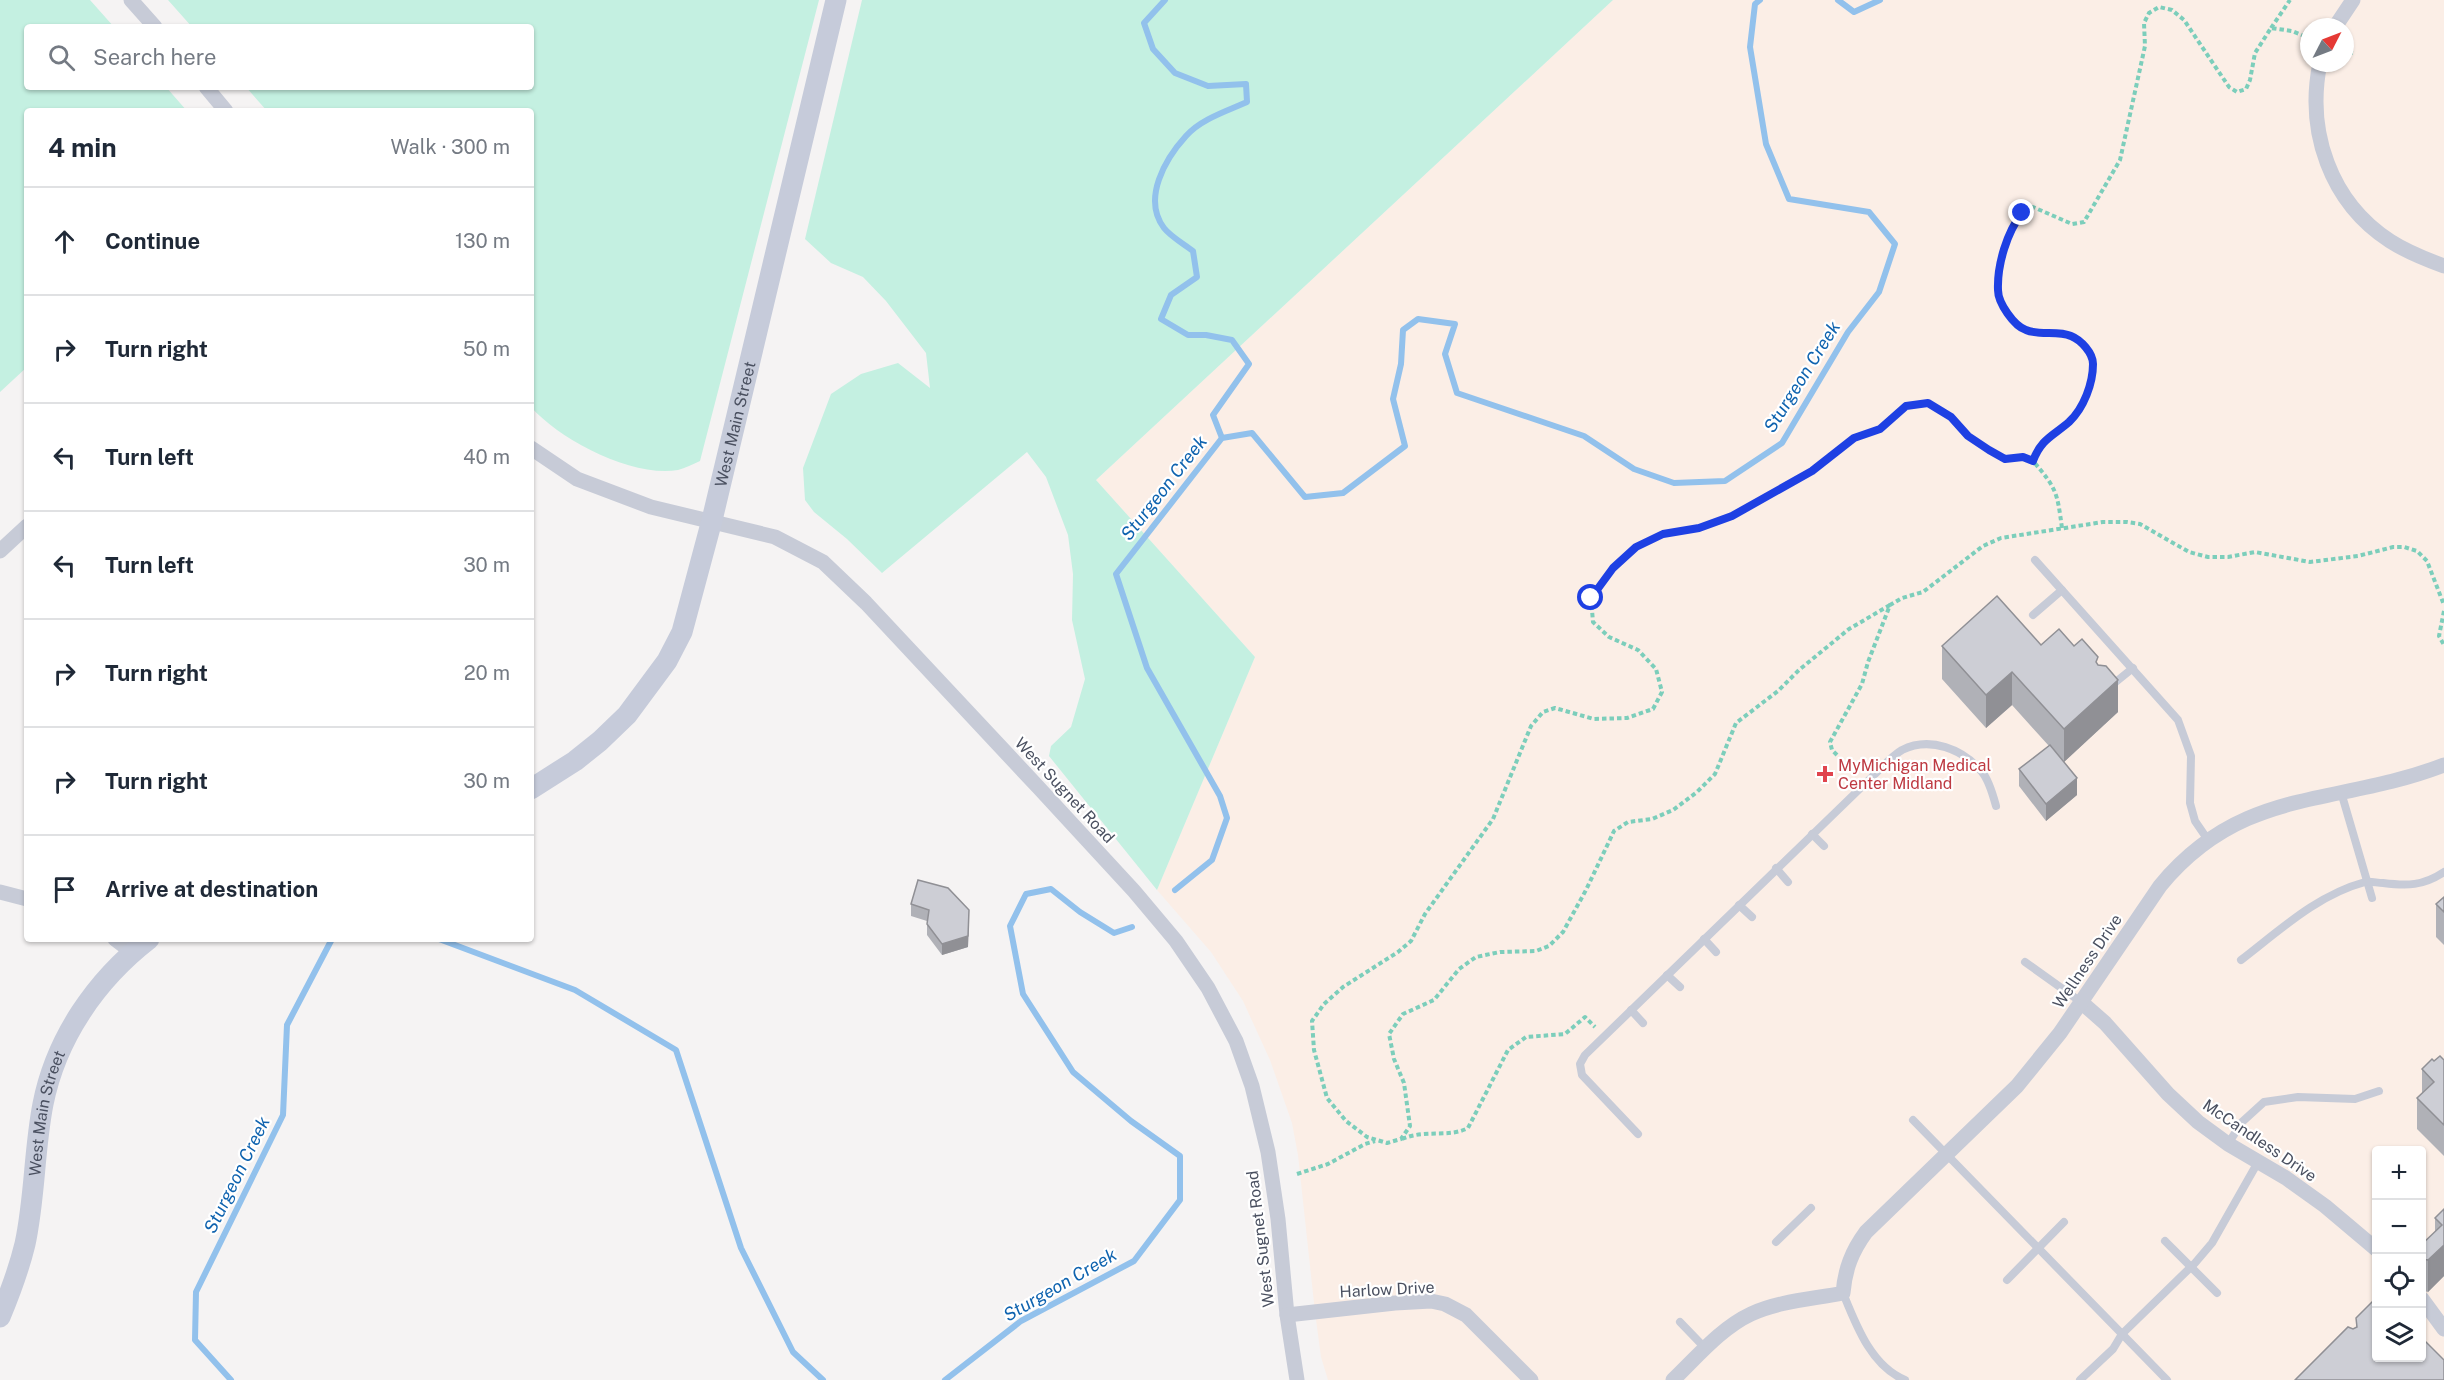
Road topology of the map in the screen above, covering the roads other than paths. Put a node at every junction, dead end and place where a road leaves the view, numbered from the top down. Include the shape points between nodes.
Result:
1 (131, 0) edge
2 (836, 0) edge
3 (2353, 0) edge
4 (2341, 18) edge
5 (152, 24) edge
6 (2319, 72) edge
7 (208, 90) edge
8 (224, 108) edge
9 (2444, 266) edge
10 (534, 450) edge
11 (712, 520) junction
12 (24, 529) edge
13 (0, 551) edge
14 (2035, 560) dead end
15 (2062, 590) junction
16 (2033, 615) dead end
17 (2133, 668) junction
18 (2102, 694) edge
19 (2444, 765) edge
20 (534, 787) edge
21 (2341, 792) junction
22 (1996, 806) dead end
23 (1812, 834) junction
24 (2208, 840) junction
25 (1824, 846) dead end
26 (1776, 868) junction
27 (2444, 872) edge
28 (2367, 881) junction
29 (1788, 882) dead end
30 (0, 892) edge
31 (24, 898) edge
32 (2373, 898) dead end
33 (1739, 904) junction
34 (1752, 917) dead end
35 (1704, 939) junction
36 (119, 942) edge
37 (145, 942) edge
38 (132, 952) junction
39 (1716, 952) dead end
40 (2241, 960) dead end
41 (2025, 962) dead end
42 (1667, 975) junction
43 (1680, 987) dead end
44 (2081, 1002) junction
45 (1631, 1010) junction
46 (1643, 1023) dead end
47 (2379, 1091) dead end
48 (1913, 1120) dead end
49 (1638, 1134) dead end
50 (2228, 1144) junction
51 (1947, 1155) junction
52 (2258, 1162) junction
53 (1811, 1208) dead end
54 (2064, 1222) dead end
55 (2165, 1241) dead end
56 (1776, 1242) dead end
57 (2372, 1246) edge
58 (2038, 1247) junction
59 (2191, 1267) junction
60 (2007, 1280) dead end
61 (1843, 1293) junction
62 (2217, 1293) dead end
63 (2426, 1306) edge
64 (1287, 1315) junction
65 (0, 1317) edge
66 (1680, 1322) dead end
67 (2444, 1329) edge
68 (2122, 1334) junction
69 (1706, 1349) junction
70 (1297, 1380) edge
71 (1531, 1380) edge
72 (1673, 1380) edge
73 (1905, 1380) edge
74 (2080, 1380) edge
75 (2167, 1380) edge

1 - 5 street
2 - 11 street, West Main Street
3 - 4 street
6 - 9 street via 2315,115 2325,159 2336,183 2351,206 2388,240
7 - 8 street
10 - 11 street, West Sugnet Road via 577,479 651,507
11 - 20 street, West Main Street via 682,632 667,661 627,715 600,741
11 - 64 street, West Sugnet Road via 775,537 823,562 867,603 1176,941 1208,988 1236,1041 1251,1086 1268,1152
12 - 13 street
14 - 15 lane
15 - 16 lane
15 - 17 lane
17 - 18 lane
17 - 24 lane via 2178,720 2191,756 2190,804 2195,821
19 - 21 street, Wellness Drive
21 - 24 street, Wellness Drive via 2261,811
21 - 28 lane
22 - 23 lane via 1983,773 1968,759 1948,747 1924,744 1902,750
23 - 25 lane
23 - 26 lane
24 - 44 street, Wellness Drive via 2160,886
26 - 29 lane
26 - 33 lane
27 - 28 lane via 2424,884 2407,886
28 - 32 lane
28 - 40 lane via 2311,906
30 - 31 street
33 - 34 lane
33 - 35 lane
35 - 39 lane
35 - 42 lane
36 - 38 street
37 - 38 street, West Main Street
38 - 65 street, West Main Street via 80,1012 57,1057 43,1103 25,1244
41 - 44 lane
42 - 43 lane
42 - 45 lane
44 - 50 street, McCandless Drive via 2168,1094
44 - 51 street, Wellness Drive via 2040,1060
45 - 46 lane
45 - 49 lane via 1580,1064 1582,1075
47 - 50 lane via 2355,1099 2298,1097 2264,1102 2242,1122
48 - 51 lane
50 - 52 street, McCandless Drive
51 - 58 lane
51 - 61 street, Wellness Drive via 1866,1232 1844,1275
52 - 57 street, McCandless Drive via 2325,1206
52 - 59 lane via 2222,1228
53 - 56 lane
54 - 58 lane
55 - 59 lane
58 - 60 lane
58 - 68 lane
59 - 62 lane
59 - 68 lane
61 - 69 street via 1752,1313
61 - 73 lane via 1868,1347
63 - 67 street
64 - 70 street, West Sugnet Road
64 - 71 street, Harlow Drive via 1395,1303 1445,1304 1467,1315
66 - 69 lane
68 - 74 lane via 2113,1349
68 - 75 lane
69 - 72 street

